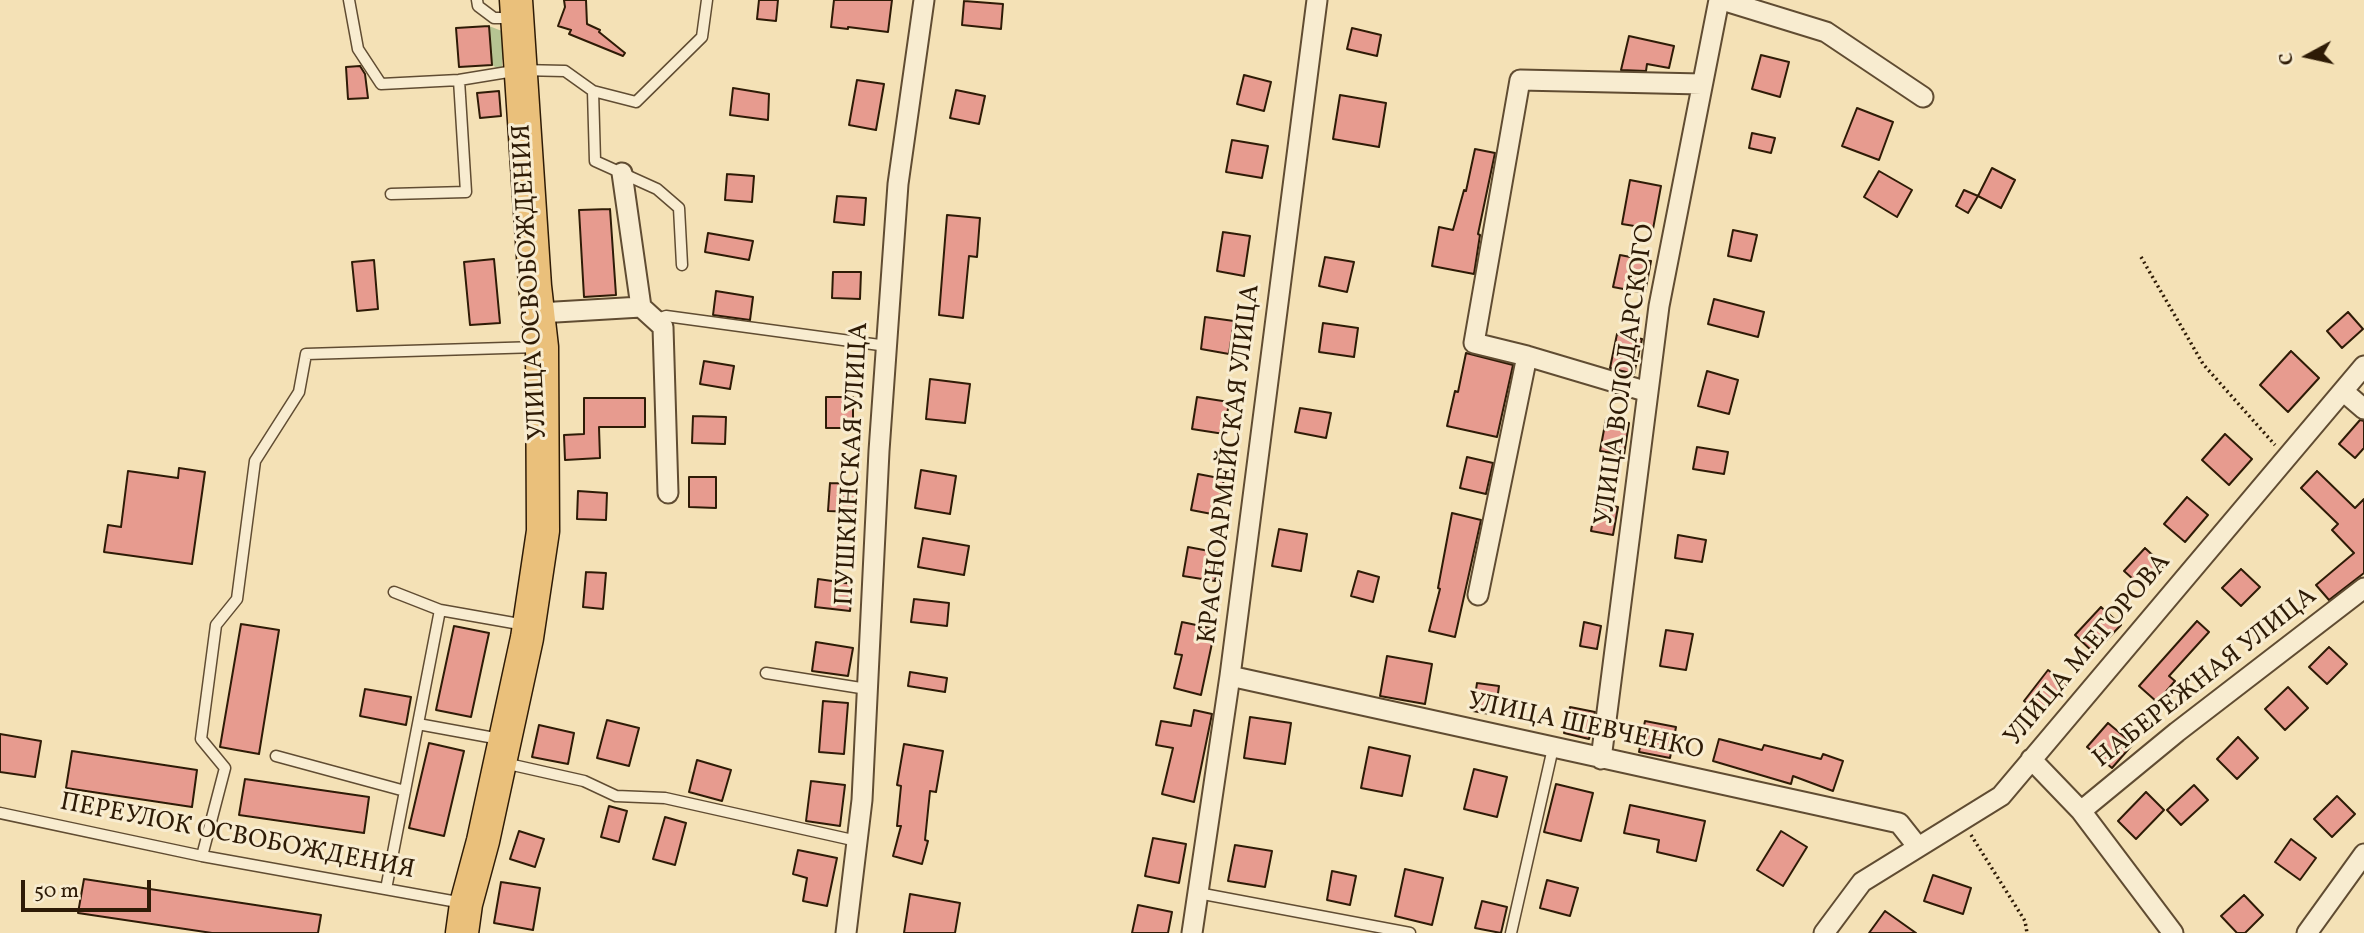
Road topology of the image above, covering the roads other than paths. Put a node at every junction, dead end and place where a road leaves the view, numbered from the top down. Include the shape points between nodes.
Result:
1 (349, 0) edge
2 (477, 0) edge
3 (708, 0) edge
4 (924, 0) edge
5 (1317, 0) edge
6 (1721, 0) edge
7 (516, 9) edge
8 (520, 70) junction
9 (458, 80) junction
10 (1702, 84) junction
11 (593, 91) junction
12 (1923, 97) dead end
13 (622, 173) junction
14 (391, 194) dead end
15 (682, 265) dead end
16 (539, 313) junction
17 (648, 314) junction
18 (887, 346) junction
19 (542, 347) junction
20 (1527, 356) junction
21 (2364, 366) edge
22 (2343, 391) junction
23 (1648, 393) junction
24 (2364, 409) edge
25 (668, 493) dead end
26 (2364, 588) edge
27 (394, 593) dead end
28 (1478, 595) dead end
29 (440, 610) junction
30 (529, 626) junction
31 (766, 673) dead end
32 (1230, 676) junction
33 (867, 689) junction
34 (418, 724) junction
35 (1553, 748) junction
36 (503, 751) junction
37 (276, 756) dead end
38 (1601, 759) junction
39 (2031, 759) junction
40 (405, 791) junction
41 (2081, 811) junction
42 (0, 813) edge
43 (857, 841) junction
44 (1918, 847) junction
45 (2364, 855) edge
46 (202, 856) junction
47 (386, 889) junction
48 (1198, 893) junction
49 (464, 918) edge
50 (846, 933) edge
51 (1192, 933) edge
52 (1410, 933) edge
53 (1511, 933) edge
54 (1824, 933) edge
55 (2173, 933) edge
56 (2307, 933) edge

1 - 9 lane via 358,49 381,84
2 - 7 lane via 478,6 495,18
3 - 11 lane via 702,37 636,102
4 - 18 street, ПУШКИНСКАЯ УЛИЦА via 898,184
5 - 32 street, КРАСНОАРМЕЙСКАЯ УЛИЦА
6 - 10 street, УЛИЦА ВОЛОДАРСКОГО
6 - 12 street via 1826,32
7 - 8 main road, УЛИЦА ОСВОБОЖДЕНИЯ
8 - 9 lane
8 - 11 lane via 565,71
8 - 16 main road, УЛИЦА ОСВОБОЖДЕНИЯ
9 - 14 lane via 466,192
10 - 20 street via 1520,80 1474,343
10 - 23 street, УЛИЦА ВОЛОДАРСКОГО via 1659,306
11 - 13 lane via 595,161
13 - 15 lane via 657,189 679,208
13 - 17 street
16 - 17 street
16 - 19 main road, УЛИЦА ОСВОБОЖДЕНИЯ
17 - 18 lane
17 - 25 street via 663,327
18 - 33 street, ПУШКИНСКАЯ УЛИЦА
19 - 30 main road, УЛИЦА ОСВОБОЖДЕНИЯ via 543,531
19 - 46 lane via 306,354 299,391 255,461 237,599 216,625 201,739 225,768
20 - 23 street
20 - 28 street
21 - 22 street, УЛИЦА М.ЕГОРОВА
22 - 24 street
22 - 39 street, УЛИЦА М.ЕГОРОВА
23 - 38 street, УЛИЦА ВОЛОДАРСКОГО
26 - 41 street, НАБЕРЕЖНАЯ УЛИЦА
27 - 29 lane
29 - 30 lane
29 - 34 lane
30 - 36 main road, УЛИЦА ОСВОБОЖДЕНИЯ
31 - 33 lane
32 - 35 street, УЛИЦА ШЕВЧЕНКО
32 - 48 street, КРАСНОАРМЕЙСКАЯ УЛИЦА
33 - 43 street, ПУШКИНСКАЯ УЛИЦА
34 - 36 lane
34 - 40 lane
35 - 38 street, УЛИЦА ШЕВЧЕНКО
35 - 53 lane
36 - 43 lane via 616,796 665,798
36 - 49 main road, УЛИЦА ОСВОБОЖДЕНИЯ
37 - 40 lane
38 - 44 street, УЛИЦА ШЕВЧЕНКО via 1899,823
39 - 41 street
39 - 44 street, УЛИЦА М.ЕГОРОВА via 2001,796
40 - 47 lane
41 - 55 street
42 - 46 lane, ПЕРЕУЛОК ОСВОБОЖДЕНИЯ
43 - 50 street, ПУШКИНСКАЯ УЛИЦА
44 - 54 street, УЛИЦА М.ЕГОРОВА via 1861,882
45 - 56 street
46 - 47 lane, ПЕРЕУЛОК ОСВОБОЖДЕНИЯ
47 - 49 lane, ПЕРЕУЛОК ОСВОБОЖДЕНИЯ
48 - 51 street, КРАСНОАРМЕЙСКАЯ УЛИЦА
48 - 52 lane

